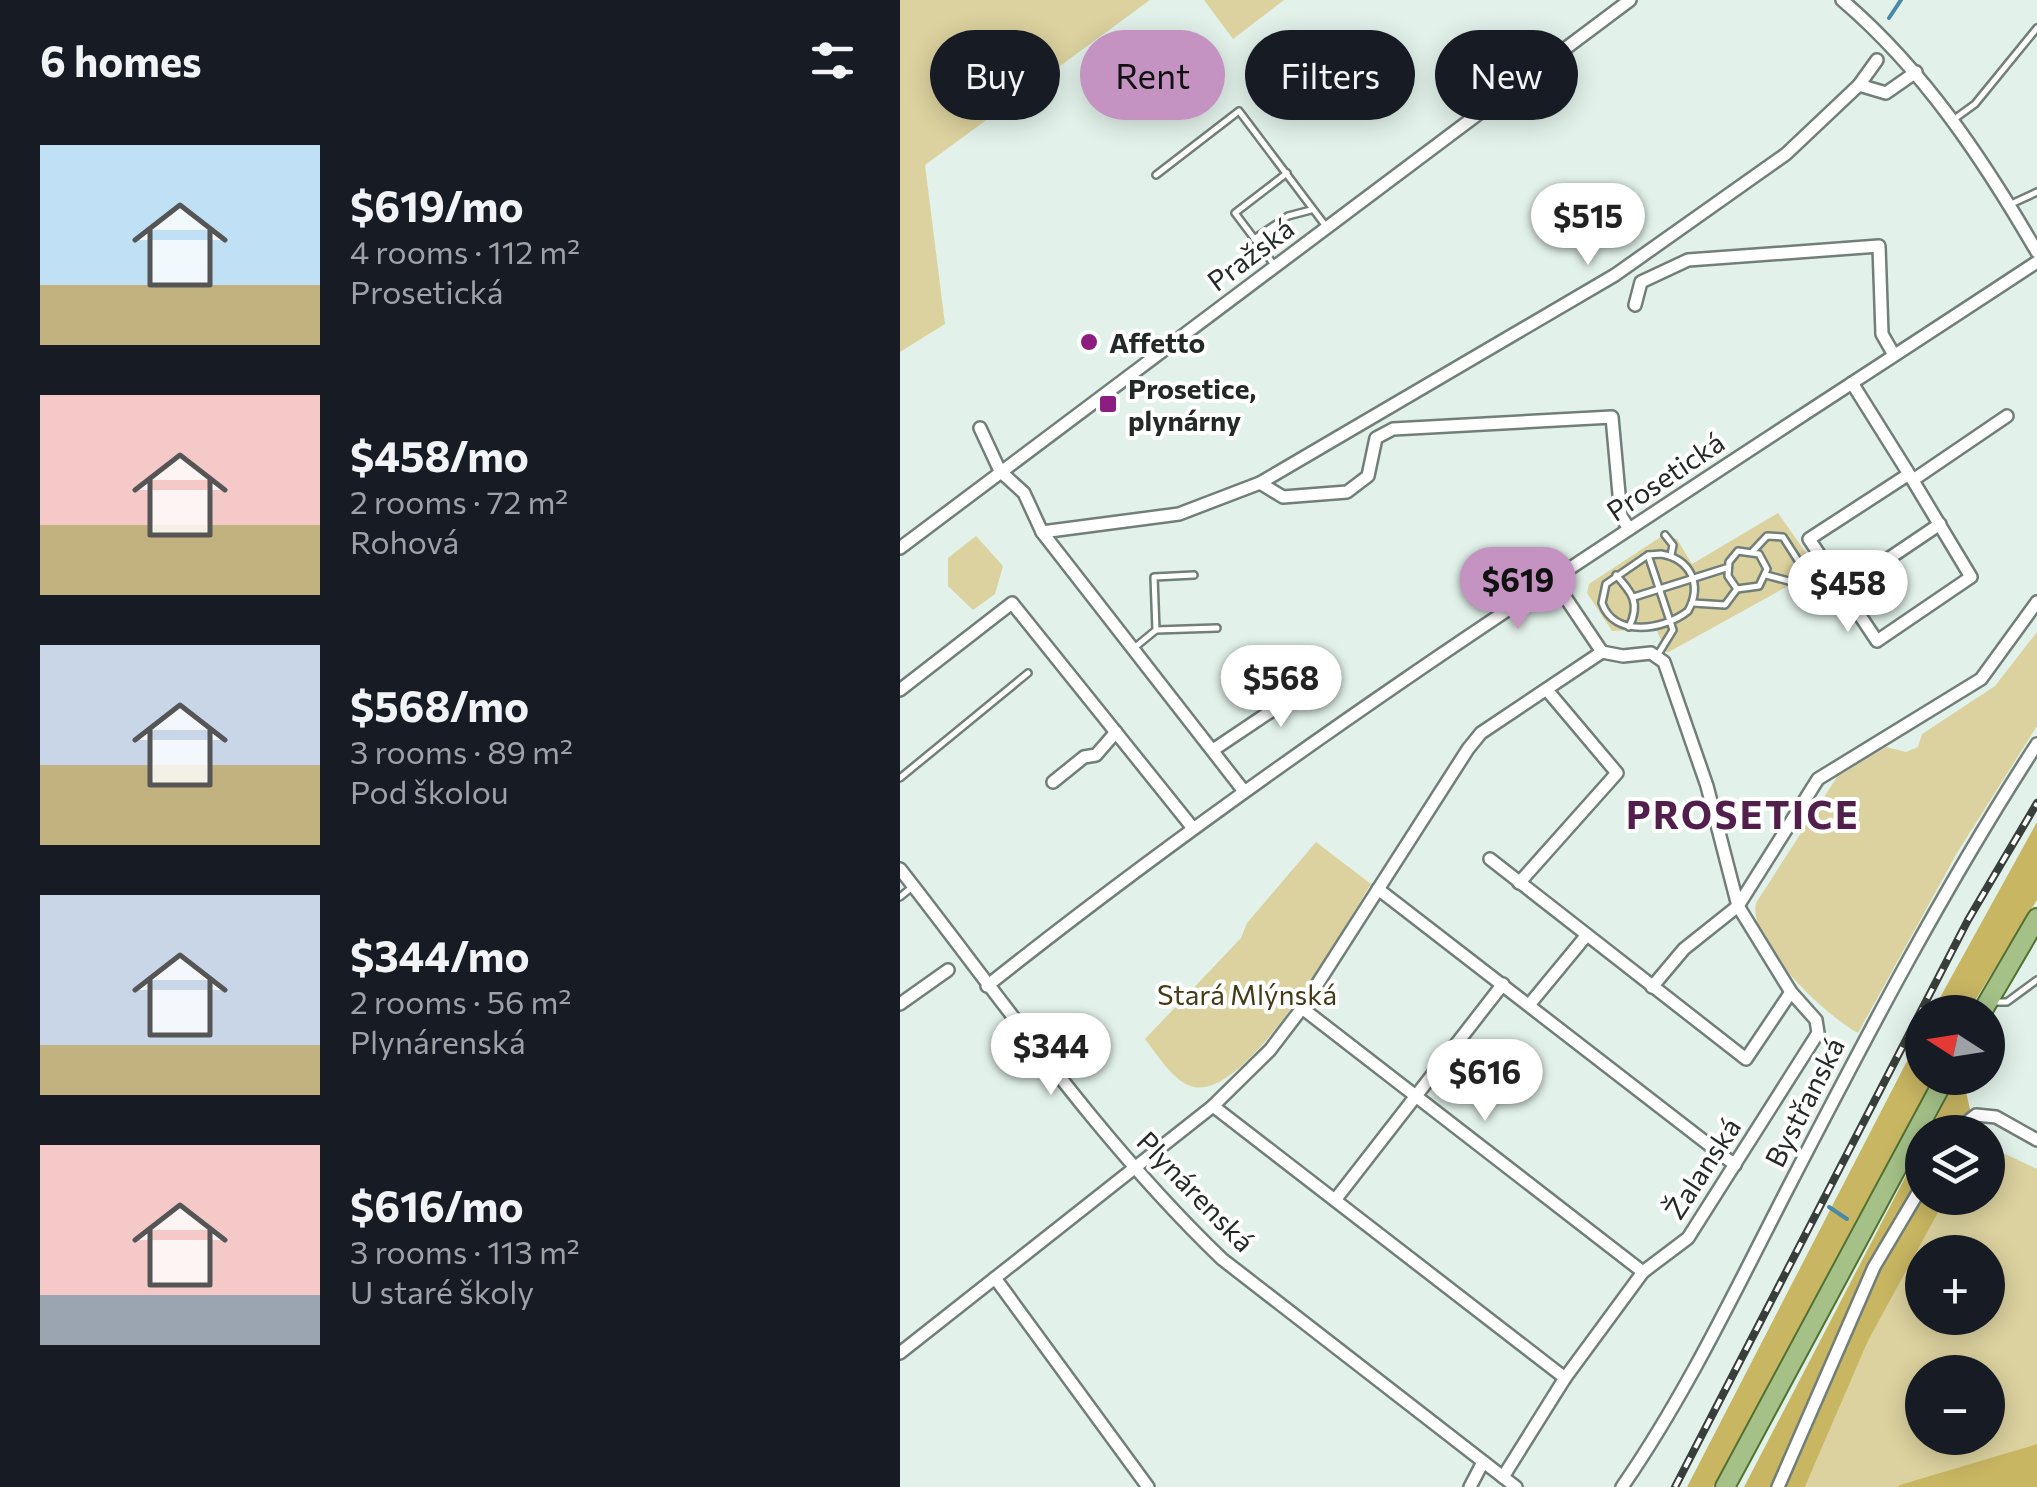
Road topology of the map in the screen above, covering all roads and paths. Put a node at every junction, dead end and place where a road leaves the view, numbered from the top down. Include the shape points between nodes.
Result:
1 (1630, 0) edge
2 (1842, 0) edge
3 (2037, 28) edge
4 (1877, 60) dead end
5 (1916, 72) junction
6 (1859, 85) junction
7 (1953, 120) junction
8 (1287, 173) junction
9 (1156, 175) dead end
10 (2037, 192) edge
11 (2009, 205) junction
12 (1311, 210) junction
13 (1327, 228) junction
14 (1254, 239) junction
15 (2037, 252) edge
16 (2037, 262) edge
17 (1275, 266) junction
18 (1635, 306) dead end
19 (1894, 354) junction
20 (1852, 384) junction
21 (2008, 416) dead end
22 (980, 428) dead end
23 (1000, 471) junction
24 (1911, 477) junction
25 (1260, 483) junction
26 (1940, 524) junction
27 (1629, 529) junction
28 (1042, 532) junction
29 (1665, 535) dead end
30 (900, 548) edge
31 (1752, 551) junction
32 (1648, 555) junction
33 (1671, 555) junction
34 (1727, 568) junction
35 (1616, 574) junction
36 (1194, 575) dead end
37 (1766, 575) junction
38 (1694, 579) junction
39 (1555, 582) junction
40 (1659, 589) junction
41 (1737, 589) junction
42 (1842, 590) junction
43 (1634, 597) junction
44 (1693, 602) junction
45 (2037, 602) edge
46 (1671, 623) junction
47 (1629, 627) junction
48 (1217, 628) dead end
49 (1156, 630) junction
50 (1132, 650) junction
51 (1602, 652) junction
52 (1657, 656) junction
53 (1028, 673) dead end
54 (1325, 675) dead end
55 (900, 690) edge
56 (1547, 690) junction
57 (1116, 732) junction
58 (2037, 744) edge
59 (1213, 750) junction
60 (900, 778) edge
61 (1053, 782) dead end
62 (1242, 790) junction
63 (1192, 827) junction
64 (1490, 859) dead end
65 (900, 869) edge
66 (1519, 882) junction
67 (913, 886) junction
68 (1378, 889) junction
69 (900, 897) edge
70 (1738, 906) junction
71 (2037, 918) edge
72 (1586, 936) junction
73 (948, 970) dead end
74 (2037, 980) edge
75 (1502, 984) junction
76 (987, 986) junction
77 (1652, 988) junction
78 (1791, 992) junction
79 (1992, 995) edge
80 (2005, 1002) edge
81 (900, 1004) edge
82 (1529, 1005) junction
83 (1302, 1008) junction
84 (1936, 1095) edge
85 (1416, 1096) junction
86 (1213, 1106) junction
87 (2005, 1122) edge
88 (2037, 1140) edge
89 (1735, 1166) junction
90 (1134, 1168) junction
91 (1335, 1200) junction
92 (1905, 1214) edge
93 (1643, 1272) junction
94 (995, 1278) junction
95 (900, 1354) edge
96 (1565, 1378) junction
97 (1483, 1462) junction
98 (1510, 1483) edge
99 (1148, 1487) edge
100 (1470, 1487) edge
101 (1622, 1487) edge
102 (1725, 1487) edge
103 (1778, 1487) edge

1 - 13 street, Pražská
2 - 5 street
3 - 7 lane
4 - 6 street
5 - 6 street via 1886,93
5 - 7 street
6 - 25 street via 1786,154 1615,276
7 - 11 street
8 - 9 lane via 1239,111
8 - 12 lane
8 - 14 lane via 1236,214
10 - 11 lane
11 - 15 street
12 - 13 lane
12 - 14 lane via 1288,216
13 - 17 street, Pražská
14 - 17 lane
16 - 19 street, Prosetická
17 - 23 street, Pražská
18 - 19 street via 1641,282 1688,260 1878,246 1882,334
19 - 20 street, Prosetická
20 - 24 street
20 - 27 street, Prosetická
21 - 24 street
22 - 23 street
23 - 28 street via 1024,493
23 - 30 street, Pražská
24 - 26 street
24 - 42 street via 1809,539
25 - 27 street via 1284,497 1347,492 1368,476 1376,438 1392,429 1612,418 1621,516
25 - 28 street via 1178,514
26 - 42 street
26 - 42 street via 1971,577 1908,620 1877,640
27 - 39 street, Prosetická
28 - 50 street
29 - 33 lane
31 - 34 lane via 1738,552
31 - 37 lane via 1763,558
31 - 37 lane via 1766,536 1783,537 1808,576 1800,584
32 - 33 lane
32 - 35 lane
32 - 40 lane
33 - 38 lane
34 - 38 lane
34 - 41 lane
35 - 43 lane
35 - 47 lane via 1604,589 1603,608 1612,621
36 - 49 lane via 1154,577
37 - 41 lane via 1754,590
38 - 40 lane
38 - 44 lane
39 - 51 street
39 - 62 street, Prosetická
40 - 43 lane
40 - 46 lane
41 - 44 lane via 1724,605
43 - 47 lane
44 - 46 lane
45 - 70 street via 1981,678 1818,779
46 - 47 lane
46 - 52 lane
48 - 49 lane
49 - 50 lane
50 - 59 street
51 - 52 street
51 - 56 street
52 - 70 street via 1688,723
53 - 60 lane
54 - 59 street
55 - 57 street via 1012,602
56 - 66 street via 1617,773
56 - 68 street via 1482,733
57 - 61 street via 1096,755
57 - 63 street
58 - 101 street, Bystřanská via 1969,850 1690,1377
59 - 62 street
62 - 63 street, Prosetická
63 - 76 street, Prosetická
64 - 66 street
65 - 67 street, Plynárenská
66 - 72 street
67 - 69 lane
67 - 76 street, Plynárenská
68 - 75 street
68 - 83 street
70 - 77 street via 1684,949
70 - 78 street
71 - 79 main road
72 - 77 street
72 - 82 street
73 - 81 street
74 - 80 lane
75 - 82 street
75 - 85 street
76 - 90 street, Plynárenská
77 - 78 street via 1746,1060
78 - 89 street, Žalanská via 1816,1020 1818,1033
82 - 89 street
83 - 85 street
83 - 86 street
84 - 102 main road
85 - 91 street
85 - 93 street
86 - 90 street
86 - 91 street
87 - 88 street
89 - 93 street, Žalanská via 1688,1238
90 - 94 street
90 - 97 street, Plynárenská via 1222,1259
91 - 96 street
92 - 103 street via 1874,1266
93 - 96 street, Žalanská
94 - 95 street
94 - 99 street
96 - 98 street, Žalanská
97 - 98 street, Plynárenská
97 - 100 street

